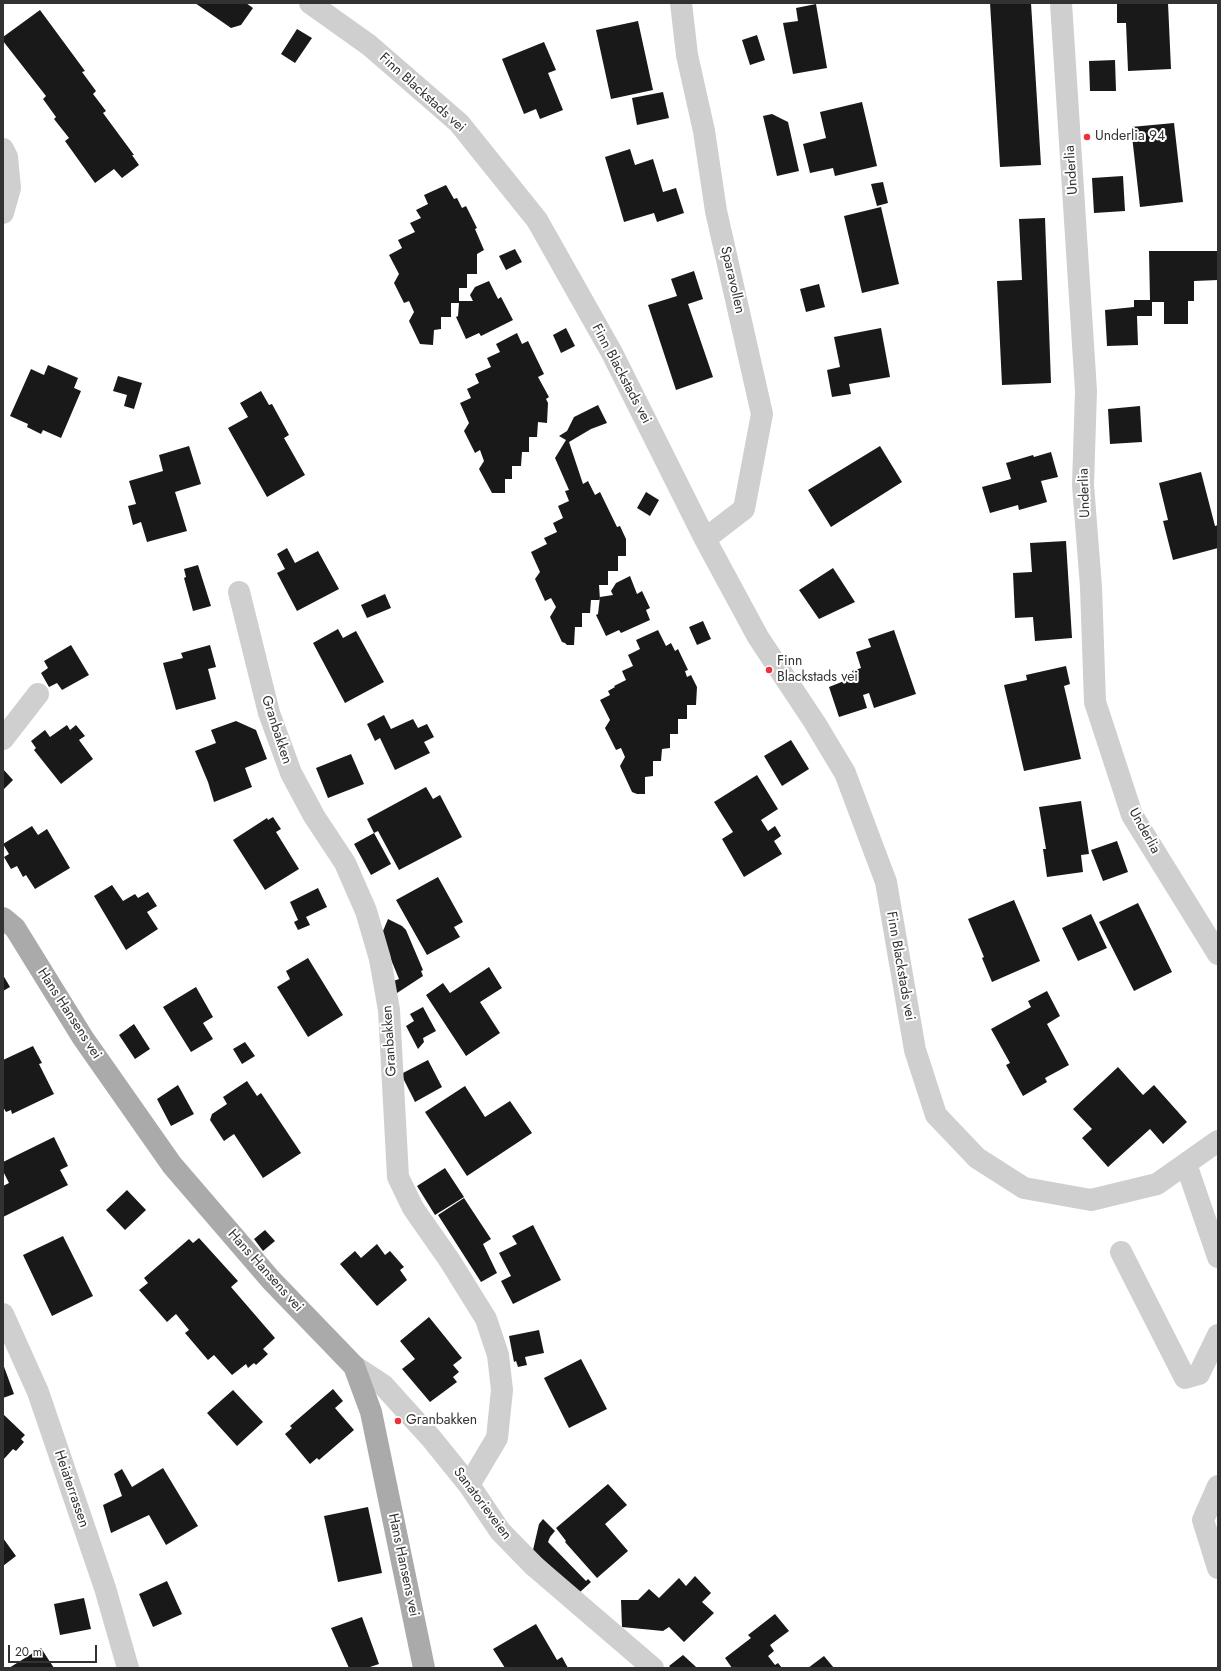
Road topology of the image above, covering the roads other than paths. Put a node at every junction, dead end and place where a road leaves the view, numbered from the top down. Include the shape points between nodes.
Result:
1 (310, 3) edge
2 (681, 3) edge
3 (1061, 3) edge
4 (3, 149) edge
5 (3, 213) edge
6 (705, 539) junction
7 (239, 592) dead end
8 (38, 694) dead end
9 (3, 739) edge
10 (3, 918) edge
11 (1218, 954) edge
12 (1218, 1141) edge
13 (1186, 1164) junction
14 (1122, 1252) dead end
15 (1218, 1257) edge
16 (3, 1314) edge
17 (1218, 1335) edge
18 (354, 1366) junction
19 (469, 1485) junction
20 (1218, 1486) edge
21 (1218, 1568) edge
22 (128, 1668) edge
23 (424, 1668) edge
24 (653, 1668) edge

1 - 6 street, Finn Blackstads vei via 369,45 459,123 537,220 612,354
2 - 6 street, Sparavollen via 687,55 704,131 716,210 762,414 744,509
3 - 11 street, Underlia via 1086,391 1083,485 1091,587 1095,702 1132,815
4 - 5 street via 7,157 10,188
6 - 13 street, Finn Blackstads vei via 758,636 846,773 886,882 915,1050 936,1115 977,1158 1024,1188 1091,1200 1157,1184
7 - 19 street, Granbakken via 269,713 290,772 314,816 345,863 366,911 380,959 389,1010 398,1177 413,1208 450,1260 486,1319 498,1355 502,1390 497,1438
8 - 9 street
10 - 18 main road, Hans Hansens vei via 15,928 83,1038 172,1165 272,1280
12 - 13 street, Finn Blackstads vei
13 - 15 street
14 - 17 street via 1185,1378 1199,1374
16 - 22 street, Heiaterrassen via 38,1392 105,1588
18 - 19 street, Sanatorieveien via 383,1386 431,1438
18 - 23 main road, Hans Hansens vei via 371,1412
19 - 24 street, Sanatorieveien via 500,1531 534,1566
20 - 21 street via 1203,1520

